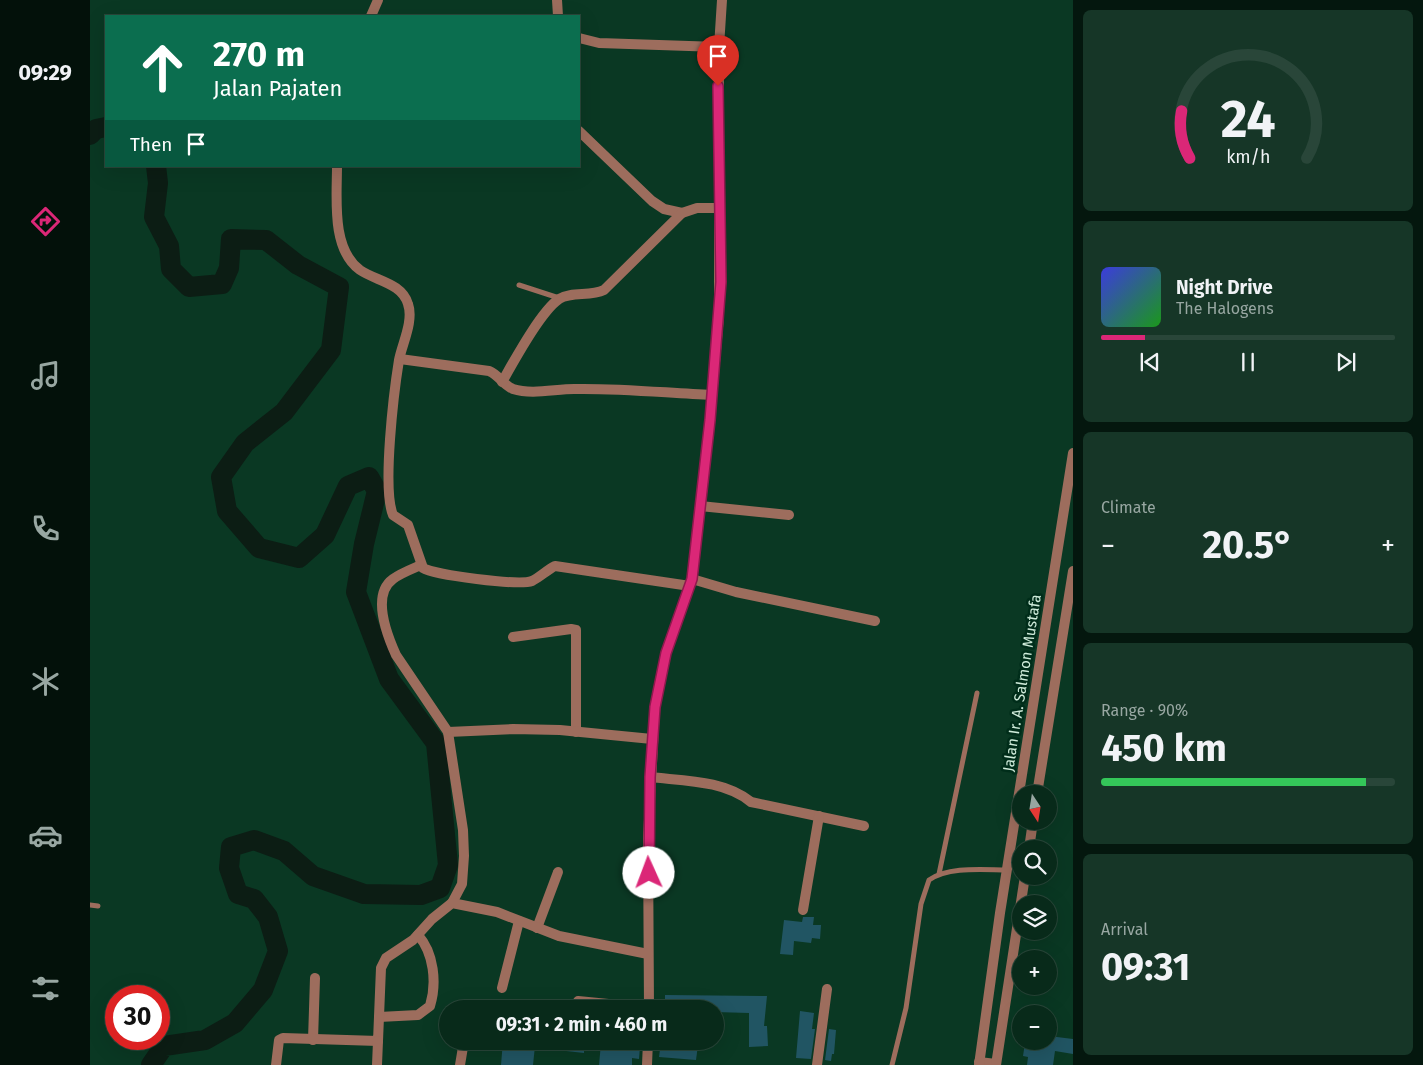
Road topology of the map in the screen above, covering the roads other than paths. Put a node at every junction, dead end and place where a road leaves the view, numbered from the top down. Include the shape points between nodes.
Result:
1 (378, 0) edge
2 (558, 0) edge
3 (722, 0) edge
4 (371, 15) edge
5 (558, 15) edge
6 (580, 38) edge
7 (718, 47) junction
8 (580, 132) edge
9 (336, 167) edge
10 (720, 208) junction
11 (682, 213) junction
12 (519, 285) dead end
13 (560, 299) junction
14 (400, 359) junction
15 (502, 382) junction
16 (712, 395) junction
17 (1073, 453) edge
18 (700, 506) junction
19 (790, 516) dead end
20 (421, 565) junction
21 (1073, 571) edge
22 (691, 583) junction
23 (875, 621) dead end
24 (512, 636) dead end
25 (977, 693) dead end
26 (448, 732) junction
27 (576, 732) junction
28 (652, 739) junction
29 (650, 777) junction
30 (1038, 785) edge
31 (820, 816) junction
32 (864, 826) dead end
33 (1008, 870) junction
34 (558, 872) dead end
35 (940, 874) junction
36 (1023, 885) edge
37 (452, 903) junction
38 (90, 905) edge
39 (98, 906) dead end
40 (803, 910) dead end
41 (519, 921) junction
42 (537, 928) junction
43 (418, 935) junction
44 (648, 954) junction
45 (315, 978) dead end
46 (502, 988) dead end
47 (827, 989) dead end
48 (649, 1000) edge
49 (379, 1017) junction
50 (313, 1040) junction
51 (378, 1041) junction
52 (462, 1050) edge
53 (648, 1050) edge
54 (979, 1064) edge
55 (276, 1065) edge
56 (377, 1065) edge
57 (460, 1065) edge
58 (647, 1065) edge
59 (817, 1065) edge
60 (892, 1065) edge
61 (996, 1065) edge

1 - 4 street
2 - 5 street
3 - 7 street
6 - 7 street via 599,43
7 - 10 street
8 - 11 street via 652,201 664,209
9 - 14 street via 342,244 360,270 400,291 408,304 409,317
10 - 11 street via 697,208
10 - 16 street via 721,290
11 - 13 street via 604,290
12 - 13 lane
13 - 15 street via 548,309
14 - 15 street via 489,371
14 - 20 street via 388,493 393,515 408,525
15 - 16 street via 513,389 545,391 573,388
16 - 18 street
17 - 33 street, Jalan Ir. A. Salmon Mustafa
18 - 19 street
18 - 22 street
20 - 22 street via 425,570 518,583 531,581 555,566
20 - 26 street via 387,585 382,594 382,607 396,655
21 - 30 street
22 - 23 street
22 - 28 street via 666,653
24 - 27 street via 576,630
25 - 35 lane
26 - 27 street via 513,729
26 - 37 street via 464,856 462,884
27 - 28 street
28 - 29 street
29 - 31 street via 726,787 751,802
29 - 44 street
31 - 32 street
31 - 40 street
33 - 35 lane
33 - 54 street, Jalan Ir. A. Salmon Mustafa
34 - 42 street
35 - 60 lane via 929,880 921,904 906,1008
36 - 61 street
37 - 41 street via 497,912
37 - 43 street
38 - 39 lane
41 - 42 street
41 - 46 street
42 - 44 street via 583,942
43 - 49 street via 384,961
43 - 49 street via 429,948 431,957 433,986 430,1006 418,1015
44 - 48 street
45 - 50 street
47 - 59 street
49 - 51 street
50 - 51 street
50 - 55 street via 279,1040
51 - 56 street
52 - 57 street
53 - 58 street
54 - 61 street

